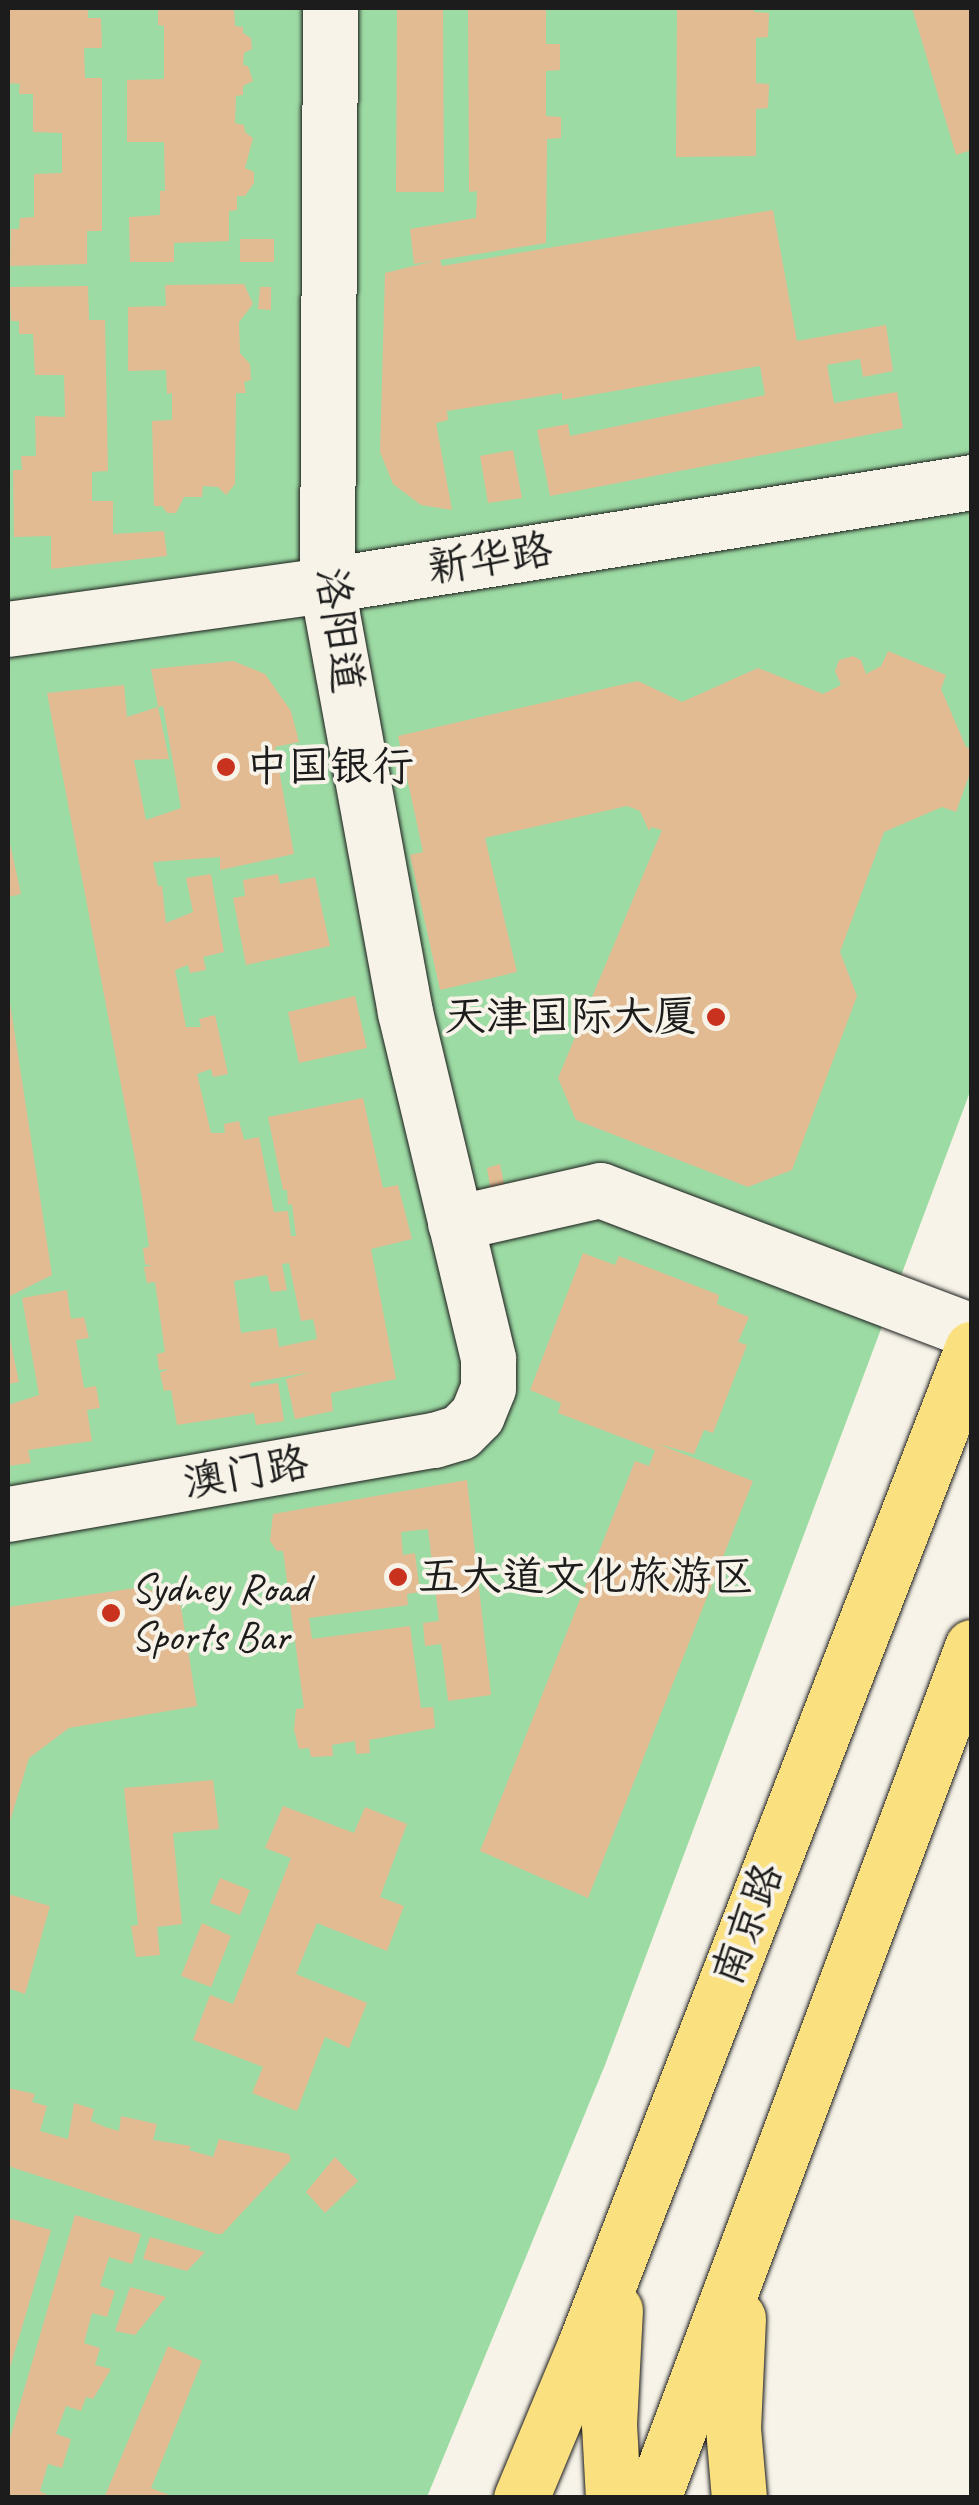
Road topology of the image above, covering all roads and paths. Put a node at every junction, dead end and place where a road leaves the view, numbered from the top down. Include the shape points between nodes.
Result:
1 (330, 8) edge
2 (972, 482) edge
3 (327, 585) junction
4 (8, 629) edge
5 (455, 1223) junction
6 (972, 1331) edge
7 (972, 1348) edge
8 (477, 1415) joint
9 (8, 1514) edge
10 (972, 1647) edge
11 (746, 2241) junction
12 (598, 2351) junction
13 (692, 2390) junction
14 (521, 2498) edge
15 (613, 2498) edge
16 (652, 2498) edge
17 (728, 2498) edge
18 (739, 2498) edge

1 - 3 street, 洛阳道
2 - 3 street, 新华路
3 - 4 street, 新华路
3 - 5 street, 洛阳道 via 406,1012
5 - 6 street via 600,1190
5 - 8 street, 洛阳道 via 488,1358 488,1388
7 - 12 main road, 南京路 via 632,2224 614,2312
8 - 9 street, 澳门路 via 460,1432 434,1440
10 - 11 main road
11 - 13 main road
11 - 18 main road via 733,2380
12 - 13 main road
12 - 14 main road
12 - 15 main road, 南京路
13 - 16 main road
13 - 17 main road

